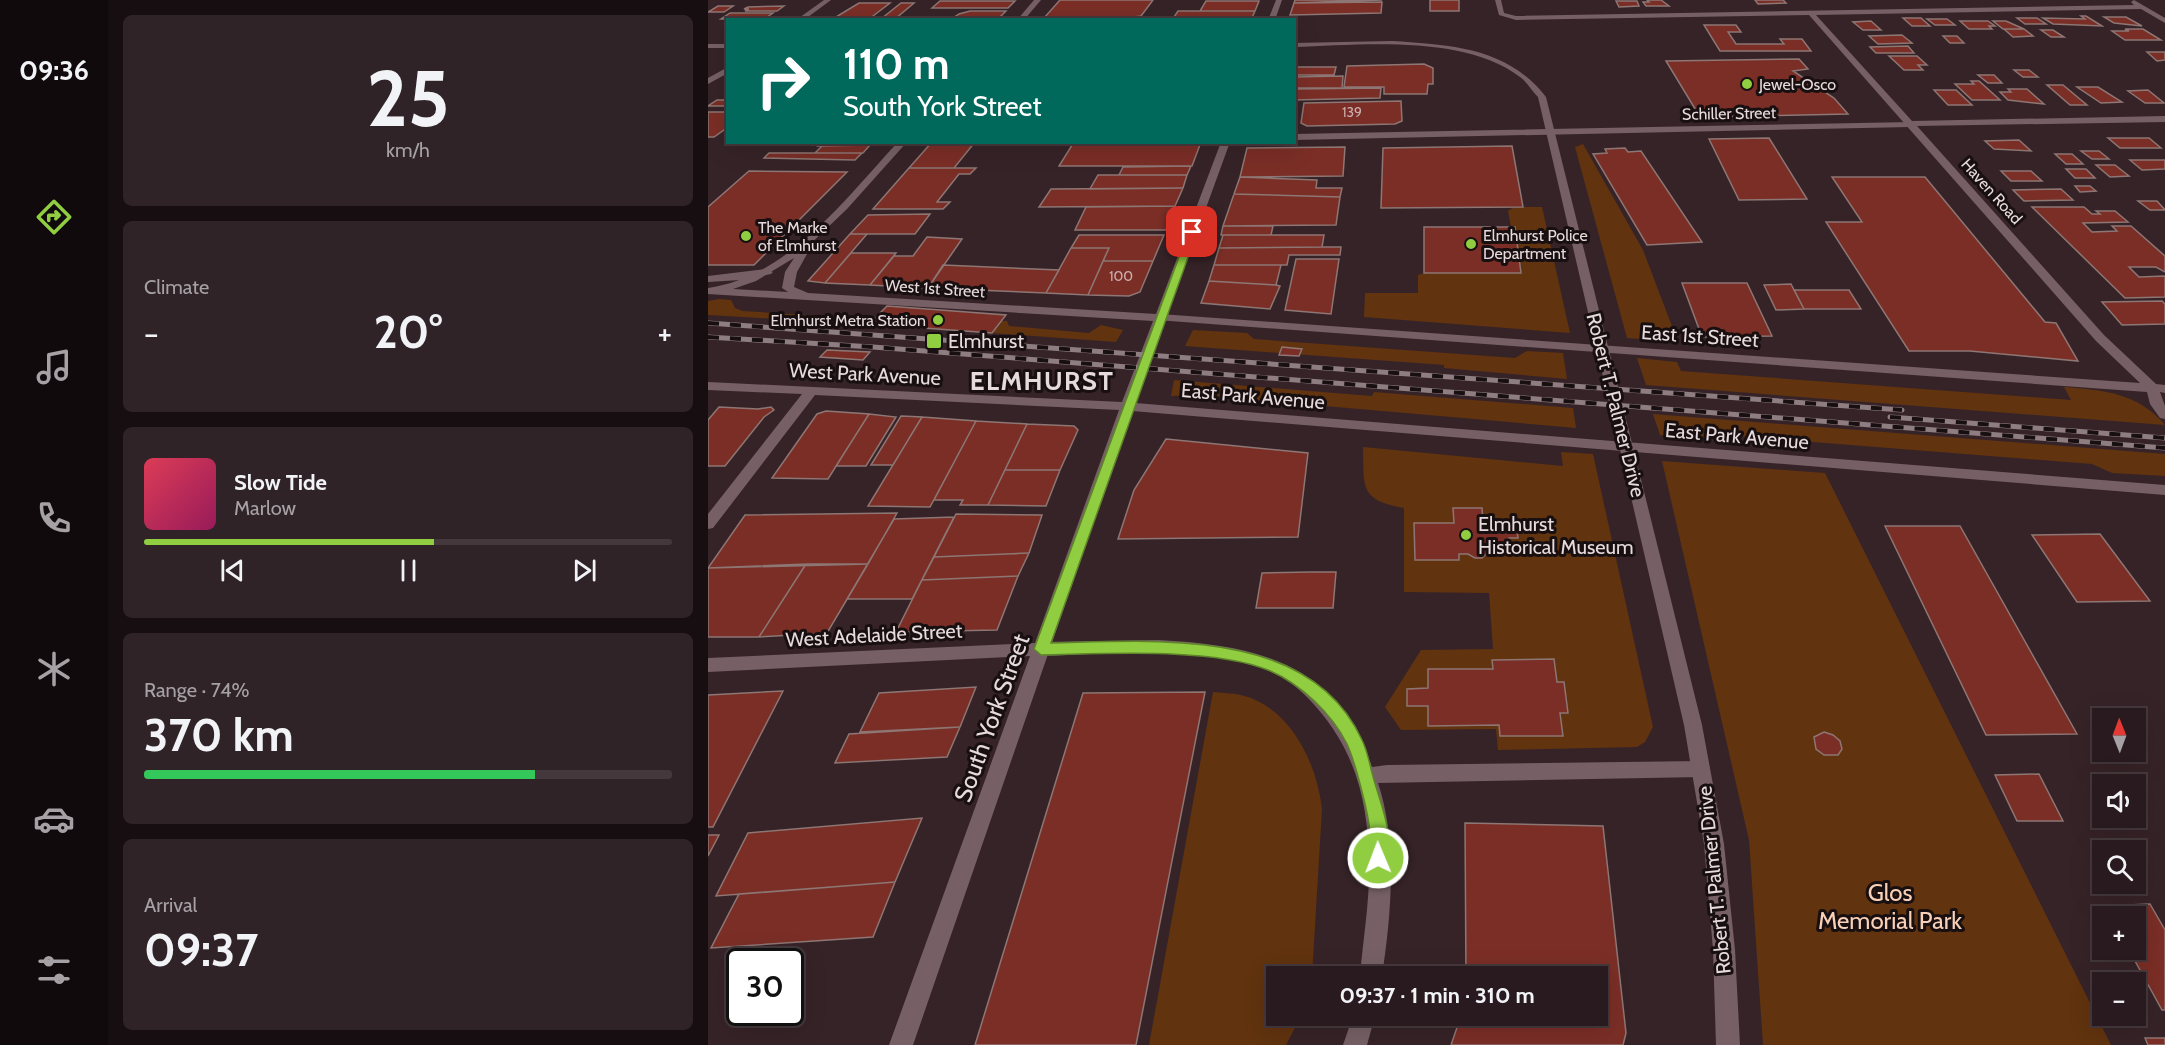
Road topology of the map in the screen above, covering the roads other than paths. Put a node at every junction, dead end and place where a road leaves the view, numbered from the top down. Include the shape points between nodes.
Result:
1 (828, 0) edge
2 (1038, 0) edge
3 (1279, 0) edge
4 (1498, 0) edge
5 (1936, 0) edge
6 (2131, 0) edge
7 (2143, 8) junction
8 (1949, 10) junction
9 (1811, 13) junction
10 (802, 18) edge
11 (1022, 18) edge
12 (1273, 18) edge
13 (2165, 21) edge
14 (1296, 37) edge
15 (1344, 44) junction
16 (1296, 45) edge
17 (708, 46) edge
18 (726, 46) edge
19 (726, 70) edge
20 (708, 82) edge
21 (2163, 120) edge
22 (1910, 124) junction
23 (1550, 131) junction
24 (1296, 137) edge
25 (901, 144) edge
26 (1225, 144) edge
27 (810, 241) junction
28 (770, 271) junction
29 (708, 279) edge
30 (709, 292) edge
31 (806, 296) junction
32 (1160, 318) junction
33 (708, 386) edge
34 (2158, 389) edge
35 (811, 391) junction
36 (2165, 398) edge
37 (1127, 406) junction
38 (2165, 415) edge
39 (2165, 490) edge
40 (708, 524) edge
41 (1041, 649) junction
42 (708, 665) edge
43 (1701, 769) junction
44 (1366, 777) junction
45 (1372, 966) edge
46 (1361, 1026) edge
47 (901, 1045) edge
48 (1355, 1045) edge
49 (1728, 1045) edge

1 - 10 street
2 - 11 street
3 - 12 street
4 - 9 street via 1501,13 1506,16 1722,10
5 - 8 street
6 - 7 street
7 - 8 street
7 - 13 street
8 - 9 street
9 - 22 street, Haven Road
14 - 15 street
15 - 16 street, Robert T. Palmer Drive
15 - 23 street, Robert T. Palmer Drive via 1442,48 1503,63 1537,89
17 - 18 street
19 - 20 street
21 - 22 street, Schiller Street
22 - 23 street, Schiller Street
22 - 34 street, Haven Road via 2100,338
23 - 24 street, Schiller Street
23 - 43 street, Robert T. Palmer Drive
25 - 27 street
26 - 32 street, South York Street
27 - 28 street
27 - 31 street via 788,282 788,288
28 - 29 street
28 - 30 street
30 - 31 street, West 1st Street
31 - 32 street, West 1st Street
32 - 34 street, East 1st Street
32 - 37 street, South York Street
33 - 35 street, West Park Avenue
34 - 36 street, Haven Road
34 - 38 street, Haven Road via 2157,404
35 - 37 street, West Park Avenue
35 - 40 street
37 - 39 street, East Park Avenue
37 - 41 street, South York Street
41 - 42 street, West Adelaide Street
41 - 44 street, West Adelaide Street via 1220,652 1273,665 1306,684 1334,710 1355,742
41 - 47 street, South York Street
43 - 44 street via 1387,773
43 - 49 street, Robert T. Palmer Drive via 1716,856
44 - 45 street, West Adelaide Street via 1378,824
46 - 48 street

